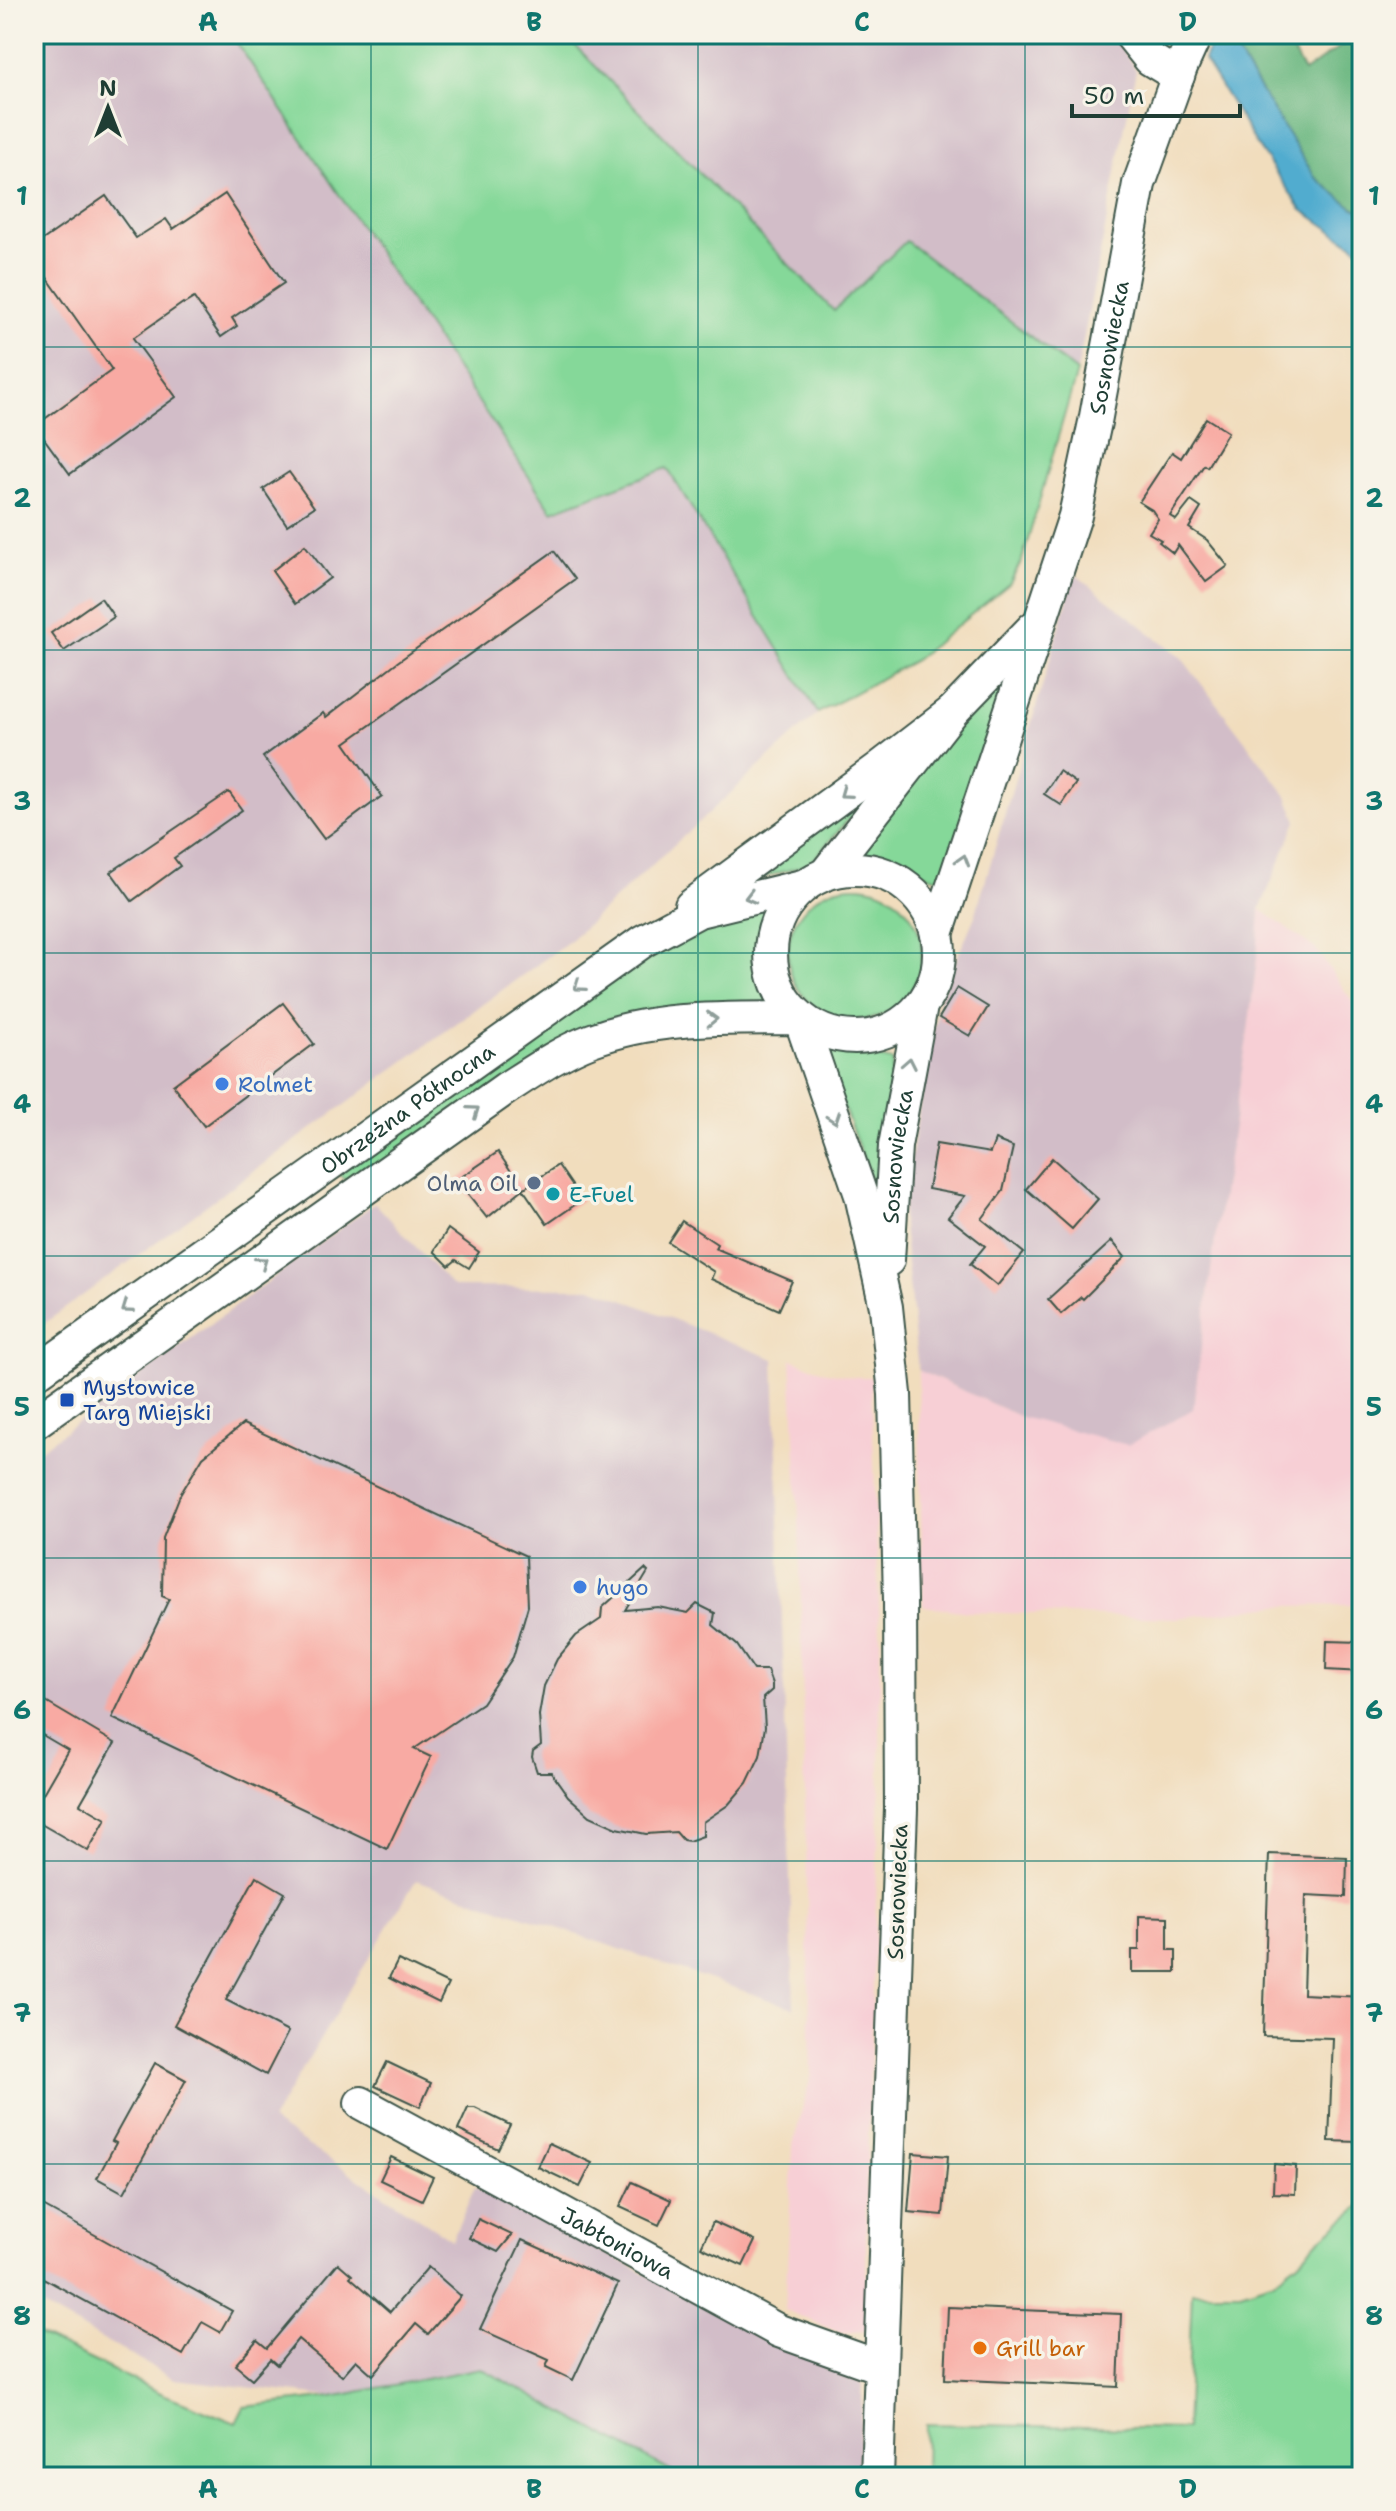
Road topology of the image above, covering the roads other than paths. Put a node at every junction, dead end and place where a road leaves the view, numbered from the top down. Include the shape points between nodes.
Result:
1 (1130, 34) edge
2 (1196, 34) edge
3 (1179, 72) junction
4 (1041, 620) junction
5 (952, 712) junction
6 (814, 879) junction
7 (937, 934) junction
8 (643, 941) junction
9 (921, 1006) junction
10 (800, 1018) junction
11 (175, 1273) junction
12 (199, 1307) junction
13 (886, 1307) junction
14 (34, 1374) edge
15 (34, 1423) edge
16 (361, 2103) dead end
17 (880, 2367) junction
18 (877, 2477) edge

1 - 3 street via 1159,67
2 - 3 street, Sosnowiecka
3 - 4 street, Sosnowiecka via 1139,184 1075,516
4 - 5 street, Sosnowiecka
7 -> 4 street, Sosnowiecka
5 - 6 street, Sosnowiecka
5 -> 8 street
6 - 7 street, Sosnowiecka via 850,868 896,878 929,912
6 -> 8 street, Obrzeżna Północna via 699,911
6 - 10 street, Sosnowiecka via 778,916 770,943 771,971 782,997
7 - 9 street, Sosnowiecka via 939,964
8 -> 11 street, Obrzeżna Północna
9 - 10 street, Sosnowiecka via 885,1032 863,1037 819,1030
13 -> 9 street, Sosnowiecka via 895,1146
12 -> 10 street, Obrzeżna Północna via 562,1053 657,1024
10 -> 13 street, Sosnowiecka via 861,1195
11 - 12 street
11 -> 14 street, Obrzeżna Północna
12 - 15 street, Obrzeżna Północna
13 - 17 street, Sosnowiecka via 895,1410 901,1809
16 - 17 street, Jabłoniowa via 779,2331
17 - 18 street, Sosnowiecka

